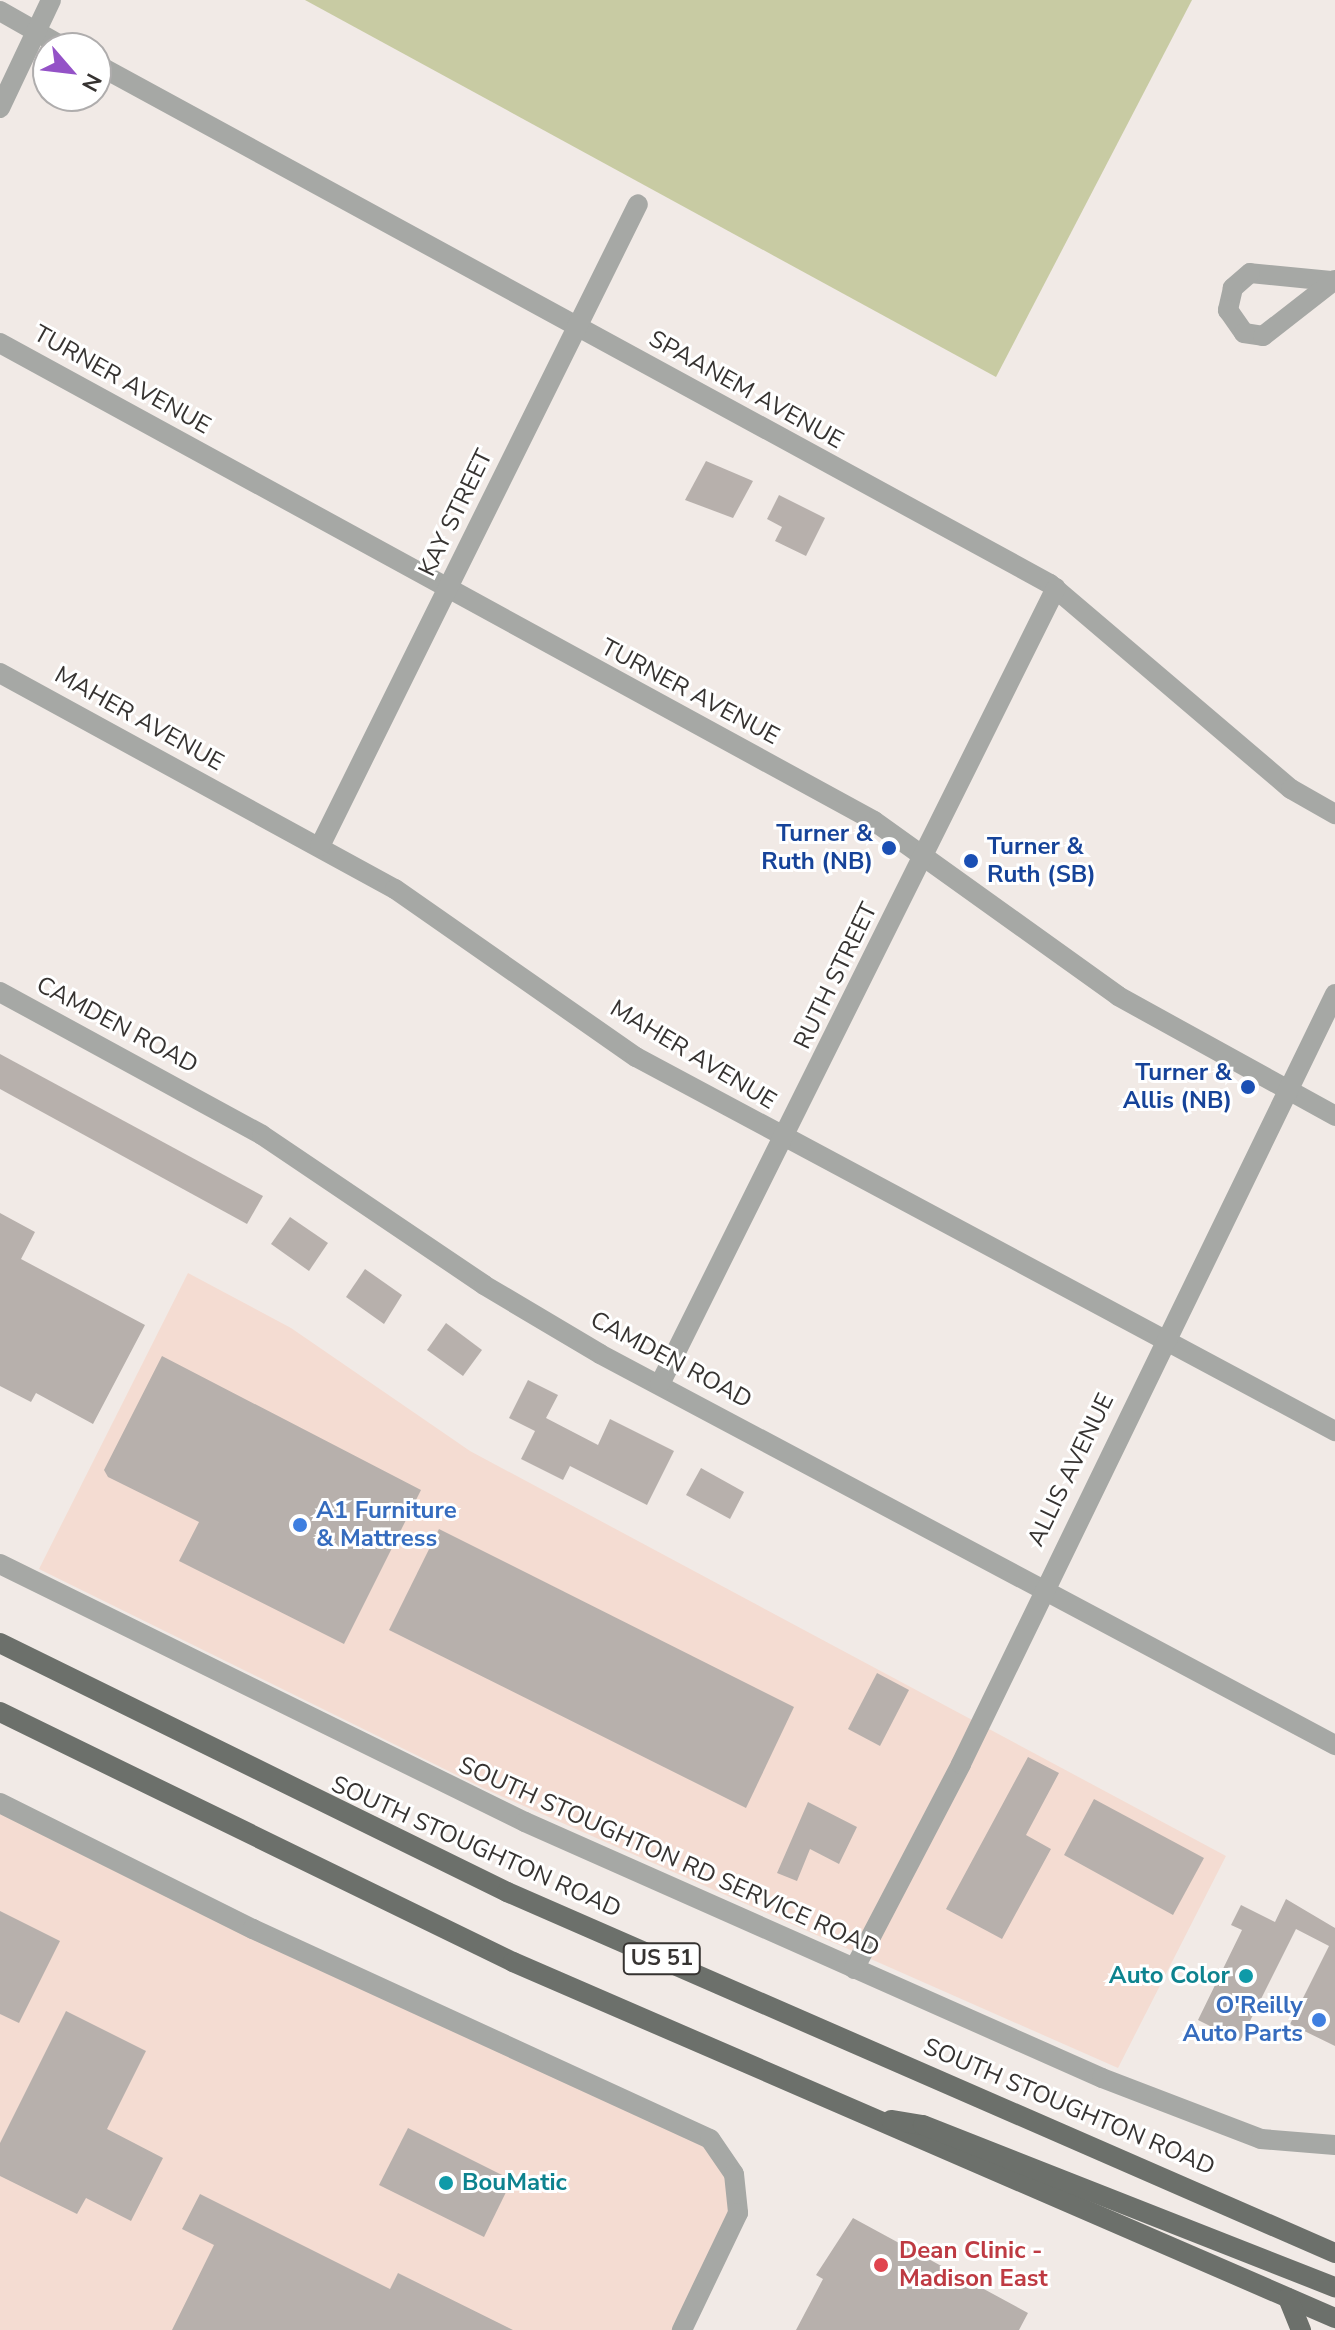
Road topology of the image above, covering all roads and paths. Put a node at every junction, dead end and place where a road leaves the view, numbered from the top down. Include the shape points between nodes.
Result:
1 (51, 0) edge
2 (0, 11) edge
3 (36, 31) junction
4 (112, 73) edge
5 (0, 108) edge
6 (638, 204) dead end
7 (1333, 280) edge
8 (580, 328) junction
9 (0, 343) edge
10 (1056, 588) junction
11 (448, 590) junction
12 (0, 673) edge
13 (1335, 814) edge
14 (320, 846) junction
15 (925, 853) junction
16 (0, 992) edge
17 (1335, 994) edge
18 (1287, 1088) junction
19 (1335, 1116) edge
20 (786, 1140) junction
21 (1164, 1339) junction
22 (660, 1384) junction
23 (1335, 1431) edge
24 (0, 1564) edge
25 (1043, 1586) junction
26 (0, 1643) edge
27 (0, 1712) edge
28 (1335, 1745) edge
29 (0, 1803) edge
30 (854, 1969) junction
31 (863, 2116) junction
32 (1335, 2145) edge
33 (1335, 2253) edge
34 (1335, 2287) edge
35 (1288, 2298) junction
36 (1335, 2318) edge
37 (682, 2330) edge
38 (1301, 2330) edge

1 - 3 street
2 - 3 street
3 - 5 street
4 - 8 street, SPAANEM AVENUE
6 - 8 street, KAY STREET
7 - 7 street via 1250,273 1233,288 1228,310 1244,333 1263,336
8 - 10 street, SPAANEM AVENUE
8 - 11 street, KAY STREET
9 - 11 street, TURNER AVENUE
10 - 13 street, SPAANEM AVENUE via 1291,789
10 - 15 street, RUTH STREET
11 - 14 street, KAY STREET
11 - 15 street, TURNER AVENUE
12 - 14 street, MAHER AVENUE
14 - 20 street, MAHER AVENUE via 456,927 636,1057
15 - 18 street, TURNER AVENUE via 1118,996
15 - 20 street, RUTH STREET
16 - 22 street, CAMDEN ROAD via 262,1135 484,1285
17 - 18 street, ALLIS AVENUE
18 - 19 street, TURNER AVENUE
18 - 21 street, ALLIS AVENUE
20 - 21 street, MAHER AVENUE
20 - 22 street, RUTH STREET
21 - 23 street, MAHER AVENUE
21 - 25 street, ALLIS AVENUE
22 - 25 street, CAMDEN ROAD
24 - 30 street, SOUTH STOUGHTON RD SERVICE ROAD via 374,1752
25 - 28 street, CAMDEN ROAD
25 - 30 street, ALLIS AVENUE via 961,1764
26 - 33 main road, SOUTH STOUGHTON ROAD / US 51 via 492,1885
27 - 31 main road, US 51 via 335,1879
29 - 37 street via 452,2022 691,2127 717,2146 734,2174 740,2200 734,2229
30 - 32 street, SOUTH STOUGHTON RD SERVICE ROAD via 1247,2134
31 - 34 main road via 923,2125
31 - 35 main road, US 51
35 - 36 main road, US 51
35 - 38 main road

